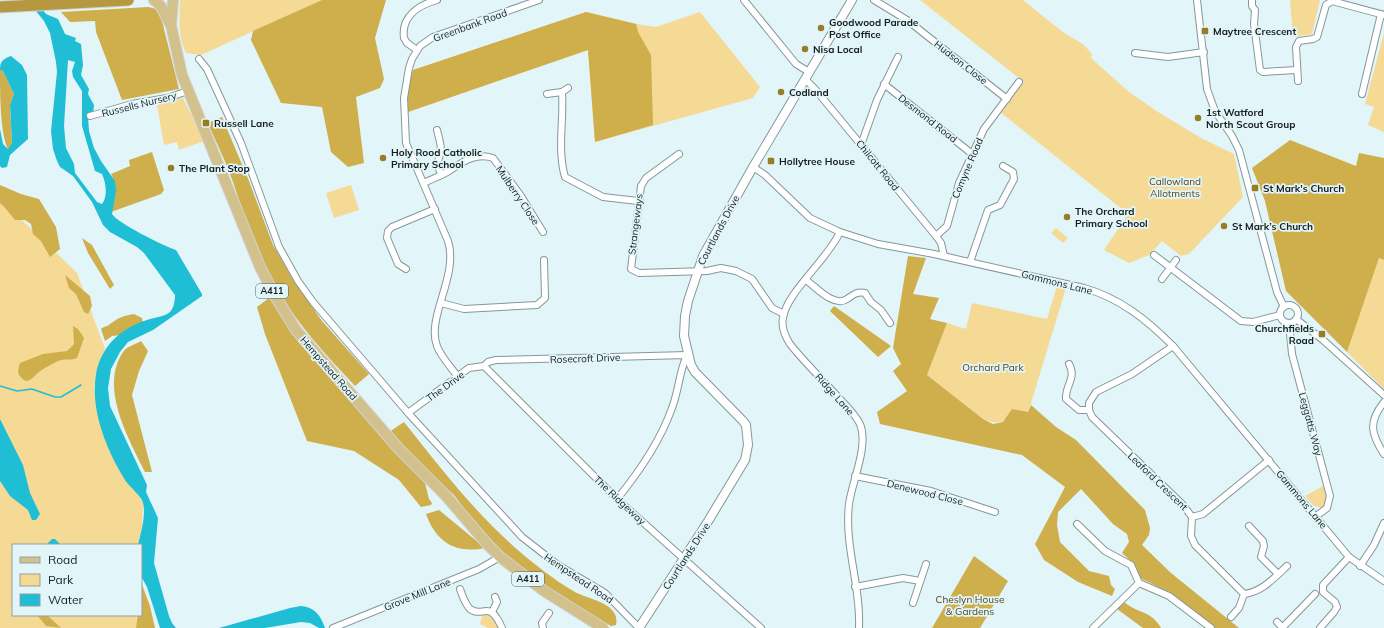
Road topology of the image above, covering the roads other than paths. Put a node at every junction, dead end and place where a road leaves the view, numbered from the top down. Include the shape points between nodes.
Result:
1 (128, 0) edge
2 (154, 0) edge
3 (173, 0) edge
4 (437, 0) edge
5 (539, 0) edge
6 (744, 0) edge
7 (852, 0) edge
8 (874, 0) edge
9 (1198, 0) edge
10 (1252, 0) edge
11 (525, 2) edge
12 (0, 7) edge
13 (1383, 14) edge
14 (171, 25) junction
15 (417, 50) junction
16 (1204, 52) junction
17 (1135, 53) dead end
18 (898, 57) dead end
19 (198, 59) dead end
20 (1297, 70) junction
21 (807, 76) junction
22 (1298, 81) dead end
23 (1019, 82) dead end
24 (884, 84) junction
25 (568, 88) dead end
26 (188, 91) junction
27 (562, 92) junction
28 (547, 94) dead end
29 (1362, 94) dead end
30 (1007, 99) junction
31 (90, 116) dead end
32 (436, 130) dead end
33 (861, 145) junction
34 (971, 153) junction
35 (679, 154) dead end
36 (1003, 166) dead end
37 (753, 167) junction
38 (441, 174) junction
39 (424, 183) junction
40 (638, 201) junction
41 (435, 209) junction
42 (543, 232) dead end
43 (840, 232) junction
44 (936, 236) junction
45 (1154, 255) dead end
46 (944, 256) junction
47 (544, 260) dead end
48 (1176, 260) dead end
49 (970, 262) junction
50 (1171, 267) junction
51 (406, 269) dead end
52 (697, 270) junction
53 (1162, 279) dead end
54 (806, 280) junction
55 (441, 303) junction
56 (1284, 307) junction
57 (784, 314) junction
58 (1280, 315) junction
59 (1296, 319) junction
60 (890, 323) dead end
61 (1289, 323) junction
62 (1173, 346) junction
63 (687, 355) junction
64 (1069, 364) dead end
65 (484, 366) junction
66 (458, 377) junction
67 (1384, 395) edge
68 (1384, 402) edge
69 (1089, 410) junction
70 (408, 413) junction
71 (1384, 454) edge
72 (1269, 460) junction
73 (855, 476) junction
74 (617, 499) junction
75 (995, 512) dead end
76 (1192, 517) junction
77 (1315, 517) junction
78 (1384, 523) edge
79 (1077, 524) dead end
80 (1249, 526) dead end
81 (500, 557) junction
82 (1349, 557) junction
83 (685, 558) junction
84 (926, 564) dead end
85 (1287, 566) dead end
86 (1360, 566) junction
87 (1278, 574) junction
88 (920, 581) junction
89 (1384, 582) edge
90 (1139, 583) junction
91 (855, 587) junction
92 (460, 588) dead end
93 (1244, 594) junction
94 (1315, 594) dead end
95 (495, 597) dead end
96 (913, 603) dead end
97 (492, 612) junction
98 (549, 613) dead end
99 (1231, 617) dead end
100 (1277, 622) dead end
101 (334, 628) edge
102 (502, 628) edge
103 (543, 628) edge
104 (604, 628) edge
105 (639, 628) edge
106 (761, 628) edge
107 (859, 628) edge
108 (1093, 628) edge
109 (1211, 628) edge
110 (1283, 628) edge
111 (1320, 628) edge

1 - 12 highway
2 - 14 main road, Hempstead Road / A411 via 162,7
3 - 14 main road, Hempstead Road / A411
4 - 15 street via 420,6 408,17 404,38
5 - 11 street, Greenbank Road
6 - 21 street, Chilcott Road
7 - 21 street, Courtlands Drive
8 - 30 street, Hudson Close via 907,20
9 - 16 street
10 - 20 street via 1260,70
11 - 15 street, Greenbank Road via 433,37
13 - 20 street via 1332,1 1326,5 1317,37 1313,40 1299,41 1296,47
13 - 29 street
14 - 26 main road, Hempstead Road / A411 via 179,66
15 - 39 street, Greenbank Road via 407,74 403,116 406,143
16 - 17 street via 1168,57
16 - 56 street via 1207,88 1215,111 1239,150 1277,292
18 - 24 street
19 - 70 street, Hempstead Road via 207,69 241,143 279,246 298,282 326,319
20 - 22 street
21 - 33 street, Chilcott Road
21 - 37 street, Courtlands Drive
23 - 30 street, Comyne Road
24 - 33 street
24 - 34 street, Desmond Road
25 - 27 street
26 - 31 street, Russells Nursery
26 - 81 main road, Hempstead Road / A411 via 260,267 296,330 399,449 446,496
27 - 28 street
27 - 40 street via 563,117 560,132 565,177 603,197
30 - 34 street, Comyne Road via 990,119
32 - 38 street via 442,148 438,164
33 - 44 street, Chilcott Road
34 - 44 street, Comyne Road via 946,226
35 - 40 street, Strangeways via 646,178 641,186
36 - 49 street via 1013,172 1014,179 1000,205 988,210
37 - 43 street, Gammons Lane via 765,175 810,218
37 - 52 street, Courtlands Drive via 702,256
38 - 39 street
38 - 42 street, Mulberry Close via 461,161 474,157 493,158
39 - 41 street, Greenbank Road
40 - 52 street, Strangeways via 630,266 632,270 638,273
41 - 51 street via 388,231 387,238 398,264
41 - 55 street, Greenbank Road via 451,253 451,265
43 - 46 street, Gammons Lane via 878,244
43 - 54 street via 833,246
44 - 46 street, Chilcott Road via 941,243
45 - 50 street
46 - 49 street, Gammons Lane
47 - 55 street via 545,298 537,305 470,309
48 - 50 street
49 - 62 street, Gammons Lane via 1096,292 1136,313
50 - 53 street
50 - 58 street via 1241,321 1253,322
52 - 57 street via 724,268 747,275 774,310
52 - 63 street, Courtlands Drive via 685,316 684,336
54 - 57 street via 789,302
54 - 60 street via 835,301 845,301 856,293 865,293
55 - 66 street, Greenbank Road via 435,340
56 - 58 street
56 - 59 street via 1290,305 1296,308
57 - 73 street, Ridge Lane via 784,331 790,344 859,422 862,443
58 - 61 street via 1282,320
59 - 61 street
59 - 67 street
61 - 77 street, Leggatts Way via 1292,354 1330,496 1327,508
62 - 69 street via 1138,370 1096,392 1090,400
62 - 72 street, Gammons Lane
63 - 65 street, Rosecroft Drive via 496,360
63 - 74 street via 665,427 641,469
63 - 83 street, Courtlands Drive via 695,372 743,421 748,444 745,460
64 - 69 street via 1073,377 1066,399 1079,410
65 - 66 street, The Drive via 473,367
65 - 74 street, The Ridgeway
66 - 70 street, The Drive
68 - 71 street via 1376,412 1373,426 1374,438
69 - 76 street, Leaford Crescent via 1092,417
70 - 105 street, Hempstead Road via 522,537 558,565 605,594
72 - 76 street, Leaford Crescent via 1208,511
72 - 77 street, Gammons Lane
73 - 75 street, Denewood Close via 930,491
73 - 91 street, Ridge Lane via 849,504 848,528
74 - 83 street, The Ridgeway
76 - 93 street via 1191,536 1195,545
77 - 82 street, Gammons Lane
78 - 86 street
79 - 90 street via 1105,551 1131,565
80 - 87 street via 1263,542 1261,557
81 - 101 street, Grove Mill Lane via 479,569
81 - 104 main road, Hempstead Road / A411 via 557,601
82 - 86 street, Gammons Lane
82 - 111 street via 1323,585 1323,592 1335,602 1336,608
83 - 105 street, Courtlands Drive
83 - 106 street, The Ridgeway
84 - 88 street
85 - 87 street
86 - 89 street, Gammons Lane
87 - 93 street via 1260,588
88 - 91 street via 903,578
88 - 96 street
90 - 108 street
90 - 109 street via 1169,596
91 - 107 street, Ridge Lane
92 - 97 street via 471,609
93 - 99 street via 1239,608
94 - 110 street
95 - 97 street via 497,602
97 - 102 street
98 - 103 street via 542,623
100 - 110 street

